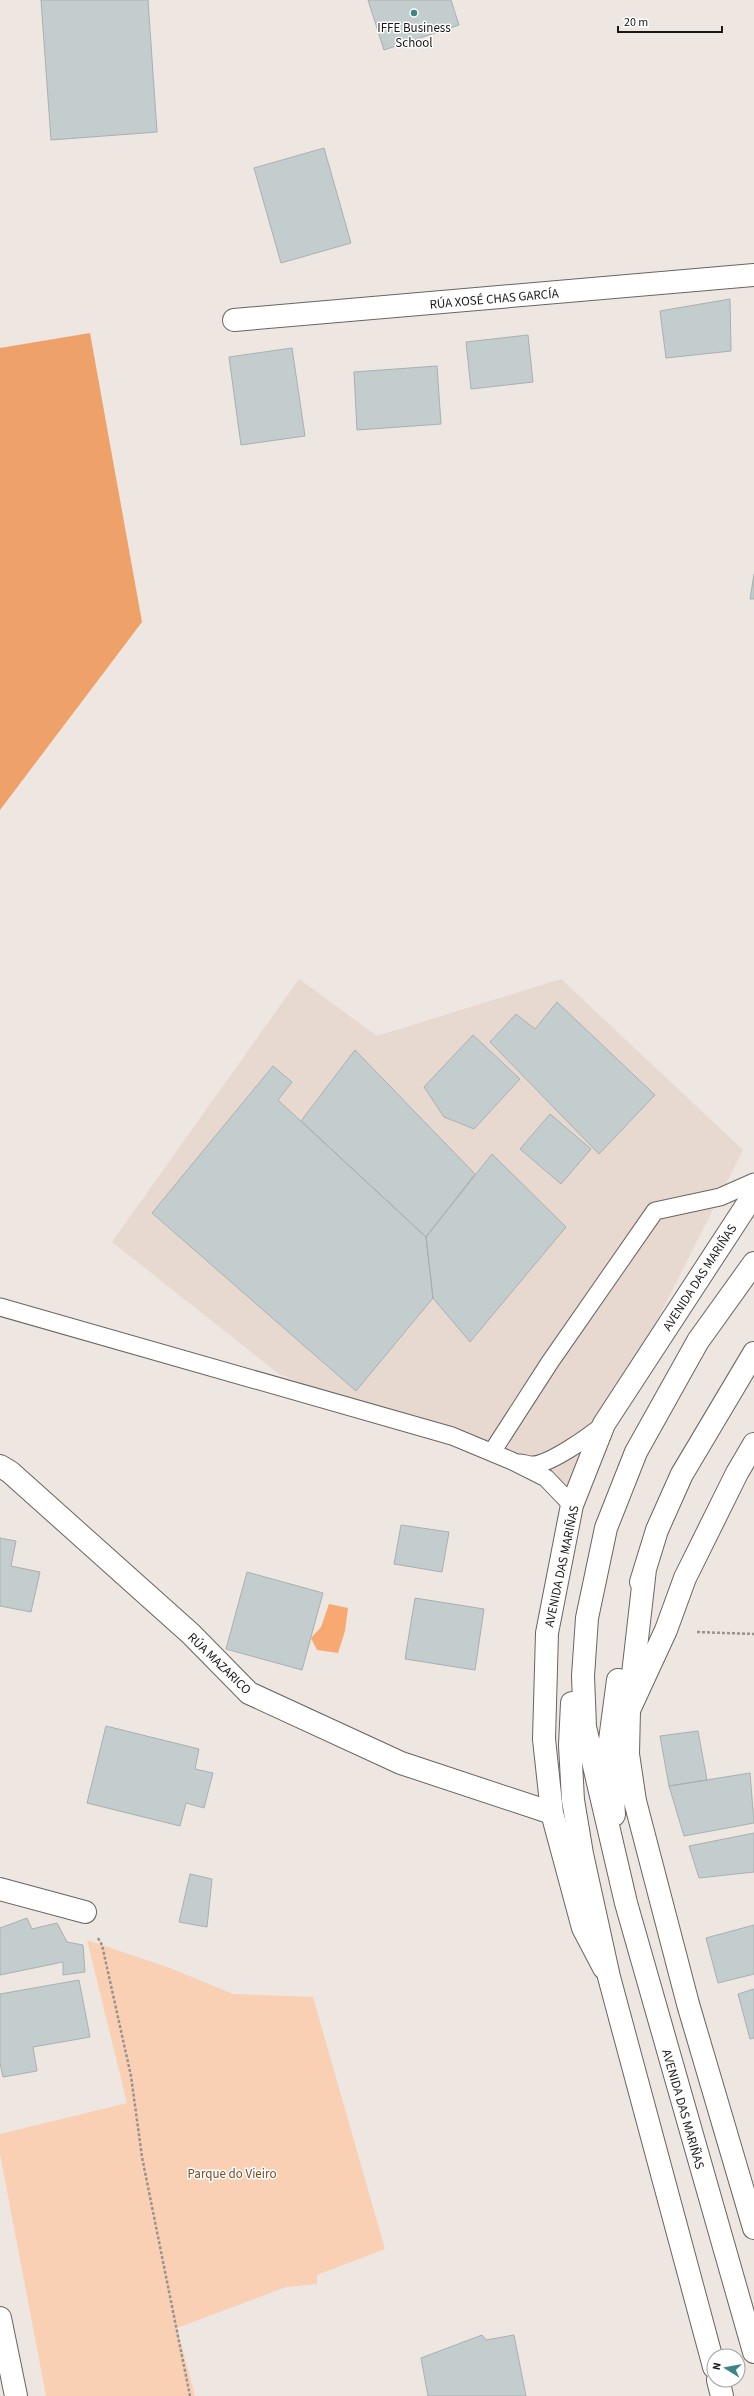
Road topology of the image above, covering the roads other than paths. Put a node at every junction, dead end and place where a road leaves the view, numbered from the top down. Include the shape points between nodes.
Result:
1 (754, 275) edge
2 (234, 320) dead end
3 (754, 1182) edge
4 (754, 1194) edge
5 (754, 1263) edge
6 (0, 1307) edge
7 (754, 1353) edge
8 (604, 1424) junction
9 (754, 1444) edge
10 (492, 1452) junction
11 (512, 1461) junction
12 (0, 1466) edge
13 (572, 1505) junction
14 (645, 1569) junction
15 (587, 1618) junction
16 (629, 1709) junction
17 (552, 1813) junction
18 (617, 1866) junction
19 (0, 1889) edge
20 (85, 1912) road end
21 (609, 1977) junction
22 (754, 2228) edge
23 (0, 2318) edge
24 (709, 2348) edge
25 (754, 2352) edge
26 (16, 2396) edge

1 - 2 main road, RÚA XOSÉ CHAS GARCÍA
3 - 10 lane via 720,1197 655,1211 550,1362
4 - 8 main road, AVENIDA DAS MARIÑAS
5 - 15 main road, AVENIDA DAS MARIÑAS via 698,1342 636,1452 606,1528
6 - 10 lane via 452,1436
7 - 14 main road, AVENIDA DAS MARIÑAS via 682,1474 658,1530
8 - 11 lane via 585,1440 549,1460 532,1466
8 - 13 main road, AVENIDA DAS MARIÑAS
9 - 16 main road via 685,1578 666,1630
10 - 11 lane
11 - 13 lane via 546,1478
12 - 17 main road, RÚA MAZARICO via 114,1563 191,1634 248,1693 401,1763
13 - 17 main road, AVENIDA DAS MARIÑAS via 547,1633 544,1739
14 - 16 main road
14 - 18 main road, AVENIDA DAS MARIÑAS via 624,1645 610,1740
15 - 18 main road, AVENIDA DAS MARIÑAS via 583,1676 585,1727
15 - 21 main road via 578,1654 572,1697 570,1745 573,1792 582,1854
16 - 22 main road via 628,1754 635,1801 688,2004
17 - 21 main road, AVENIDA DAS MARIÑAS via 583,1928
18 - 25 main road, AVENIDA DAS MARIÑAS via 634,1938
19 - 20 main road
21 - 24 main road
23 - 26 main road

